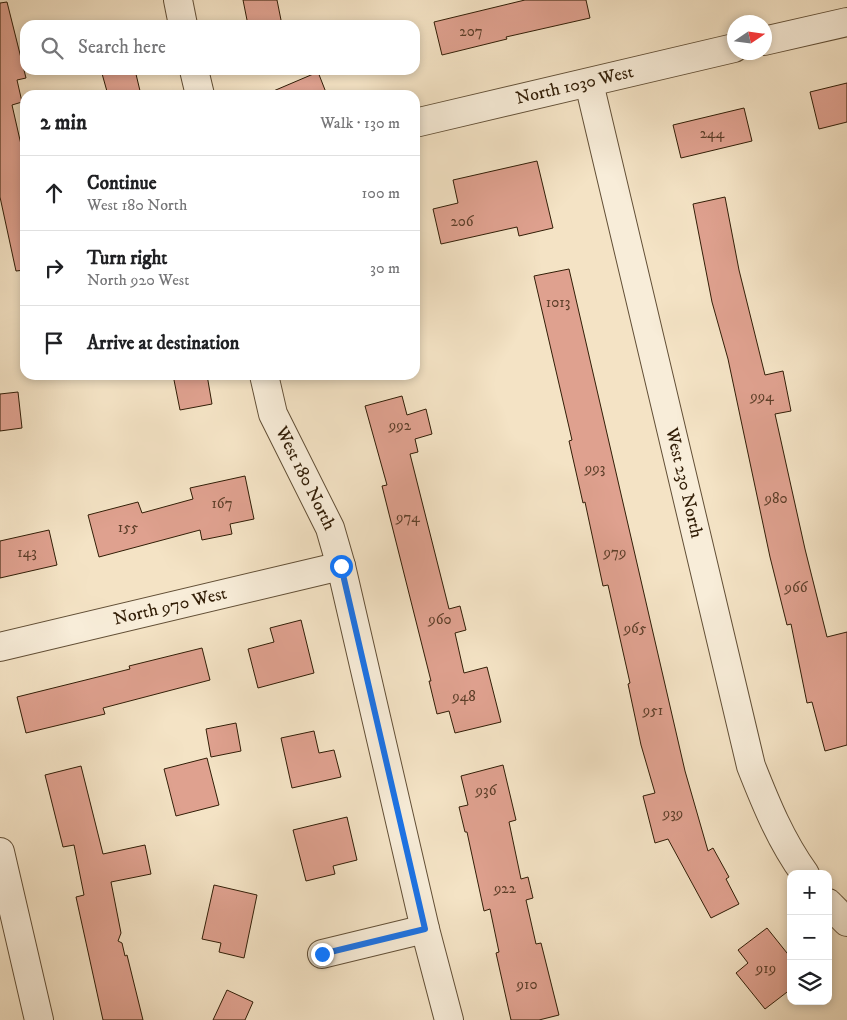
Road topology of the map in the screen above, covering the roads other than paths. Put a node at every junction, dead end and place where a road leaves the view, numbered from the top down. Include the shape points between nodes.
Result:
1 (178, 0) edge
2 (182, 20) edge
3 (847, 22) edge
4 (772, 39) edge
5 (727, 50) edge
6 (195, 75) edge
7 (589, 83) junction
8 (199, 90) edge
9 (420, 122) edge
10 (265, 380) edge
11 (341, 566) junction
12 (0, 647) edge
13 (0, 852) edge
14 (802, 870) edge
15 (832, 907) edge
16 (847, 922) edge
17 (425, 929) junction
18 (322, 954) dead end
19 (12, 957) edge
20 (39, 1020) edge
21 (450, 1020) edge

1 - 2 street
3 - 4 street
5 - 7 street, North 1030 West
6 - 8 street
7 - 9 street, North 1030 West
7 - 14 street, West 230 North via 751,766 769,813
10 - 11 street, West 180 North via 273,414 330,528
11 - 12 street, North 970 West
11 - 17 street, West 180 North
13 - 19 street
15 - 16 street
17 - 18 street
17 - 21 street, West 180 North
19 - 20 street

